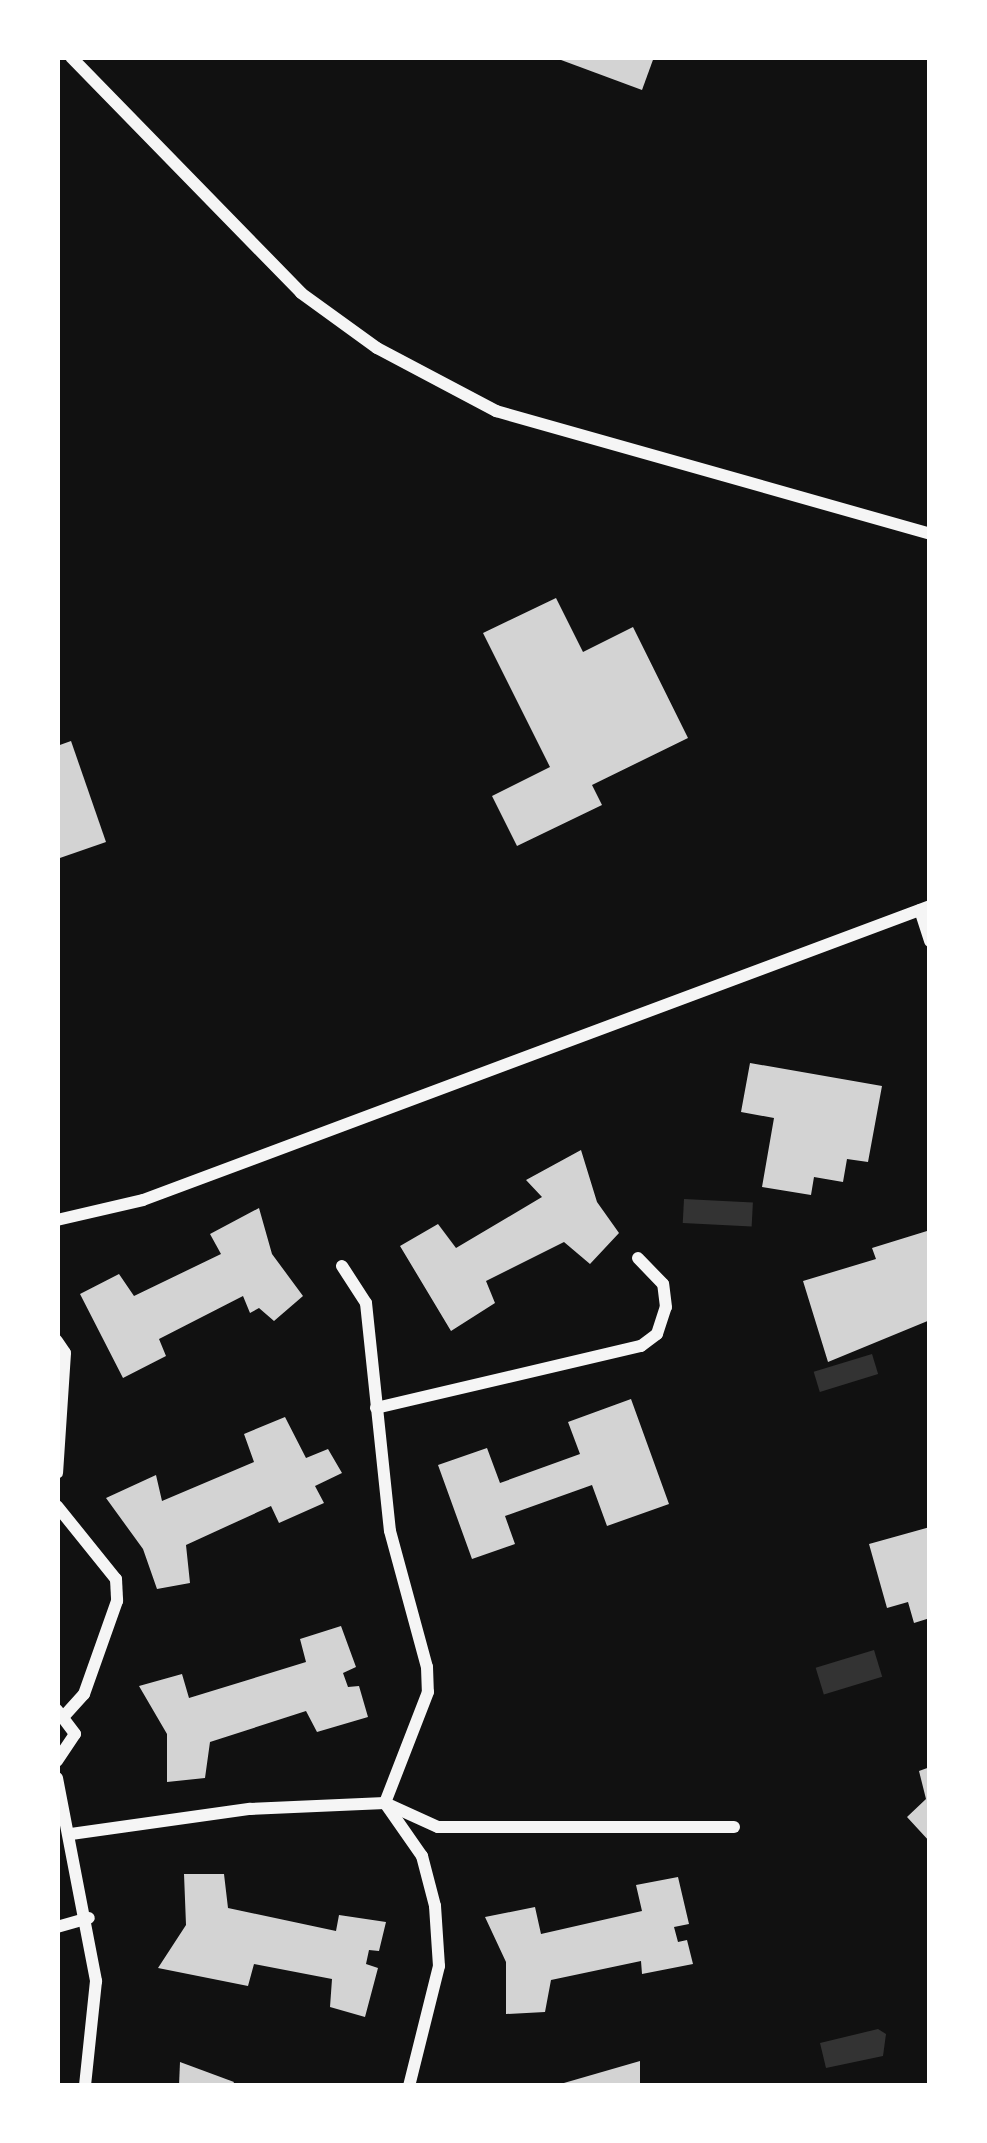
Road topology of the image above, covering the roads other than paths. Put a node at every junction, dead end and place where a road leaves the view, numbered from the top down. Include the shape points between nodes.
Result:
1 (71, 57) edge
2 (930, 534) edge
3 (925, 908) edge
4 (930, 941) edge
5 (57, 1220) edge
6 (638, 1258) dead end
7 (342, 1266) dead end
8 (57, 1341) edge
9 (376, 1408) junction
10 (57, 1473) edge
11 (57, 1506) edge
12 (61, 1712) edge
13 (57, 1761) edge
14 (57, 1778) edge
15 (385, 1803) junction
16 (734, 1827) dead end
17 (71, 1834) junction
18 (89, 1918) junction
19 (57, 1927) edge
20 (85, 2086) edge
21 (410, 2086) edge

1 - 2 street via 301,292 377,348 496,411
3 - 4 street
3 - 5 street via 143,1201
6 - 9 street via 662,1284 666,1307 658,1334 641,1346
7 - 9 street via 366,1304
8 - 10 street via 65,1353
9 - 15 street via 390,1531 428,1692
11 - 12 street via 116,1579 117,1600 84,1694
12 - 13 street via 73,1745
14 - 17 street
15 - 16 street via 438,1827
15 - 17 street via 250,1809
15 - 21 street via 422,1856 435,1906 439,1966
17 - 18 street
18 - 19 street
18 - 20 street via 95,1981

